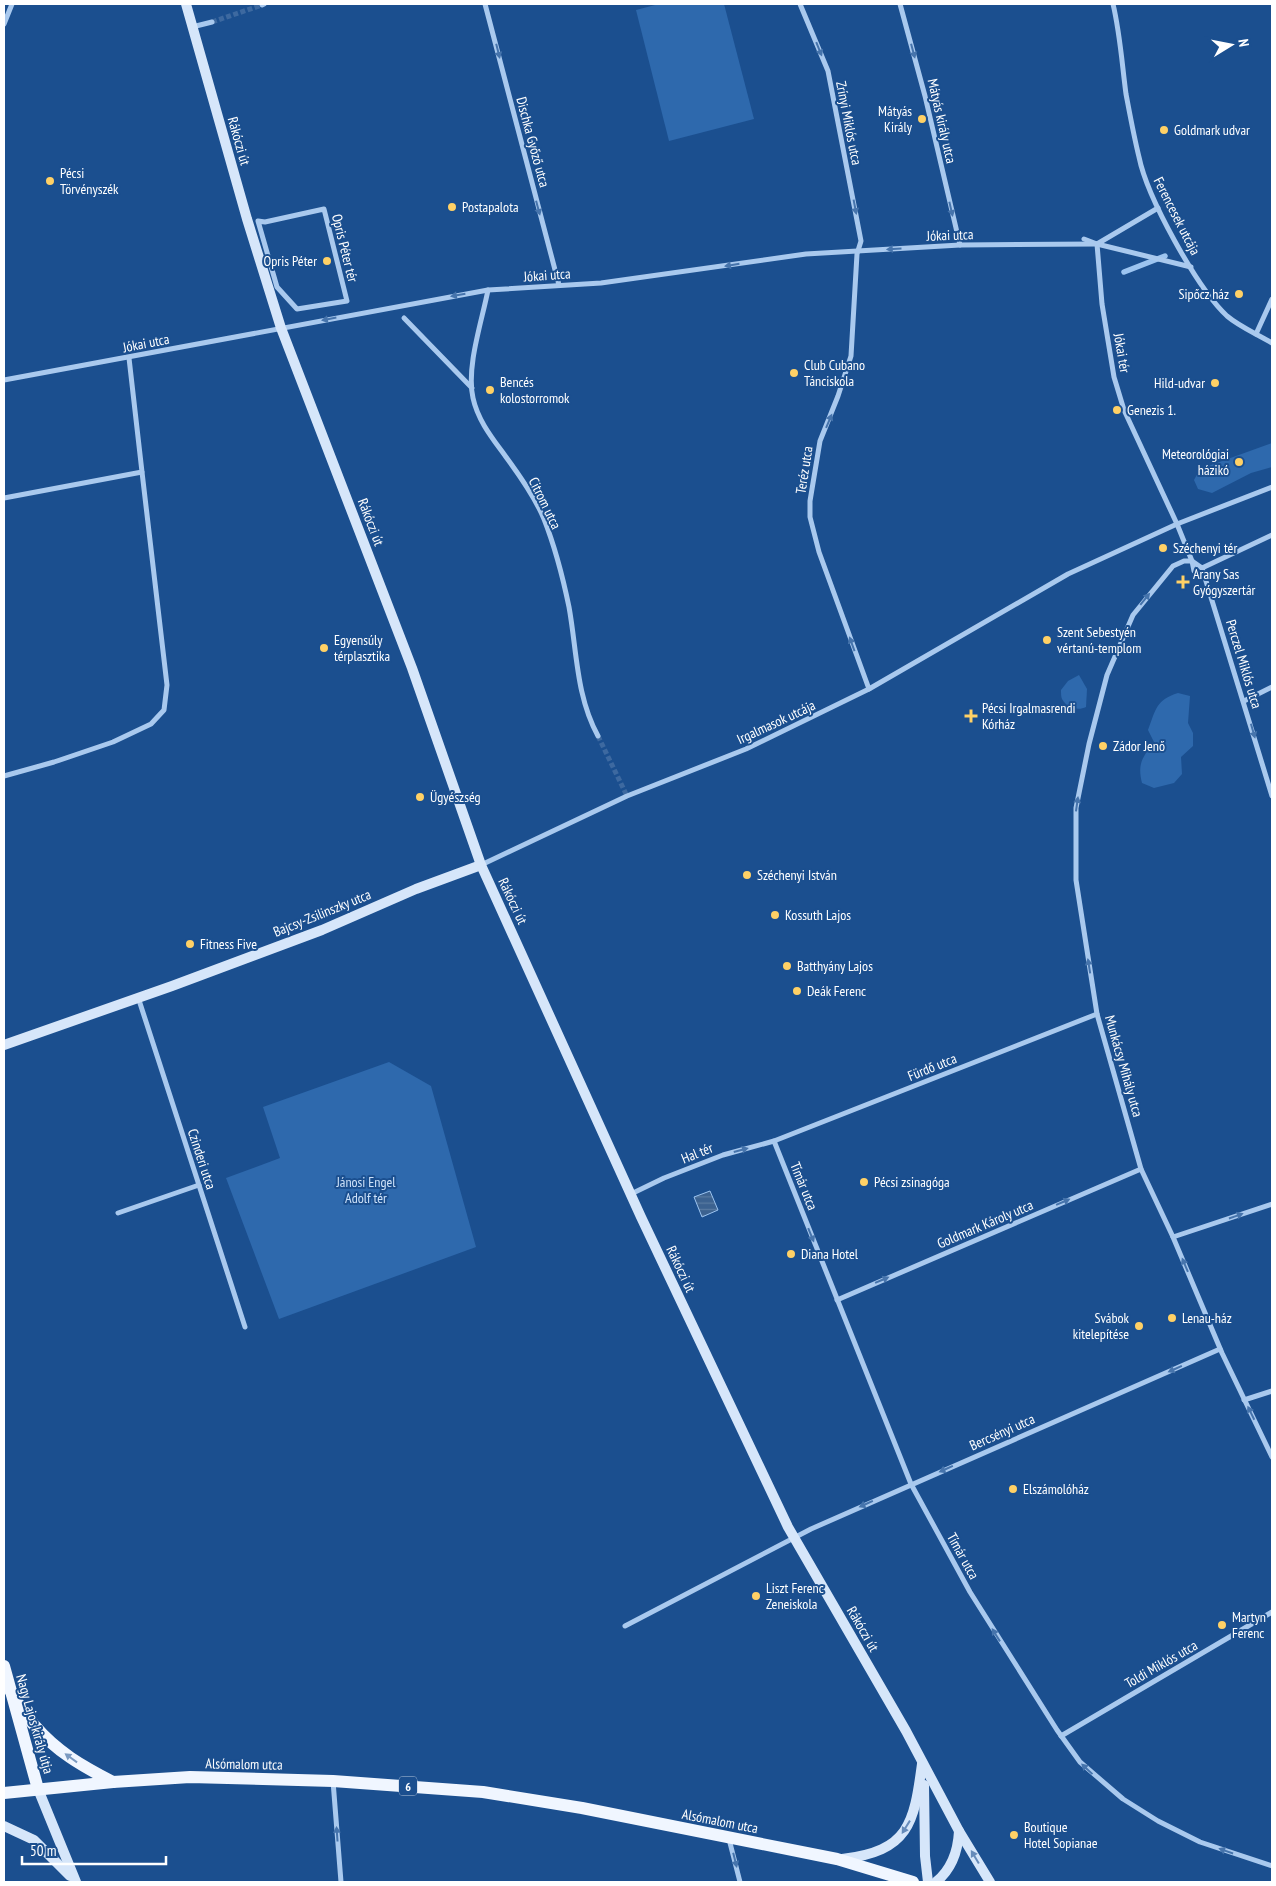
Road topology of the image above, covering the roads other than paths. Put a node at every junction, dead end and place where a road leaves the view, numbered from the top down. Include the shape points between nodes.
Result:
1 (12, 4) edge
2 (186, 4) edge
3 (485, 4) edge
4 (800, 4) edge
5 (900, 4) edge
6 (1113, 4) edge
7 (212, 22) tunnel mouth
8 (4, 24) edge
9 (192, 27) junction
10 (1158, 208) junction
11 (258, 221) joint
12 (1097, 244) junction
13 (960, 245) junction
14 (857, 250) junction
15 (1191, 268) junction
16 (558, 285) junction
17 (488, 290) junction
18 (1272, 298) edge
19 (404, 318) dead end
20 (282, 328) junction
21 (1256, 334) junction
22 (1272, 343) edge
23 (129, 358) junction
24 (4, 380) edge
25 (473, 388) junction
26 (142, 472) junction
27 (1272, 487) edge
28 (4, 498) edge
29 (1177, 524) junction
30 (1272, 535) edge
31 (1192, 561) junction
32 (1202, 568) junction
33 (1194, 571) dead end
34 (1272, 688) edge
35 (869, 690) junction
36 (1244, 701) junction
37 (598, 736) tunnel mouth
38 (4, 776) edge
39 (1272, 796) edge
40 (481, 865) junction
41 (138, 997) junction
42 (1097, 1014) junction
43 (4, 1045) edge
44 (774, 1141) junction
45 (1141, 1169) junction
46 (199, 1186) junction
47 (631, 1194) junction
48 (1272, 1204) edge
49 (118, 1213) dead end
50 (1173, 1237) junction
51 (837, 1300) junction
52 (245, 1327) dead end
53 (1220, 1349) junction
54 (1272, 1391) edge
55 (1244, 1400) junction
56 (1272, 1457) edge
57 (911, 1484) junction
58 (794, 1538) junction
59 (1272, 1612) edge
60 (625, 1626) dead end
61 (4, 1666) edge
62 (10, 1690) junction
63 (4, 1707) edge
64 (1061, 1736) junction
65 (922, 1764) junction
66 (333, 1781) junction
67 (113, 1782) junction
68 (38, 1789) junction
69 (4, 1793) edge
70 (4, 1826) edge
71 (959, 1831) junction
72 (729, 1838) junction
73 (837, 1859) junction
74 (1272, 1866) edge
75 (76, 1882) edge
76 (341, 1882) edge
77 (740, 1882) edge
78 (913, 1882) edge
79 (928, 1882) edge
80 (936, 1882) edge
81 (990, 1882) edge

1 - 8 street
2 - 9 street, Rákóczi út
3 -> 16 street, Dischka Győző utca
4 -> 14 street, Zrínyi Miklós utca via 828,71 862,241
5 -> 13 street, Mátyás király utca
6 - 10 street, Ferencesek utcája via 1139,160
7 - 9 street
9 - 20 street, Rákóczi út
10 - 12 street
10 - 15 street, Ferencesek utcája
11 - 11 street, Opris Péter tér via 277,287 297,309 347,301 324,209
12 - 13 street, Jókai utca
12 - 15 street, Jókai utca
12 - 29 street, Jókai tér via 1102,304 1114,377 1124,410
13 -> 14 street, Jókai utca
14 -> 16 street, Jókai utca via 806,254 601,283
35 -> 14 street, Teréz utca via 819,552 810,518 820,441 851,356
15 - 21 street, Ferencesek utcája via 1226,315
16 - 17 street, Jókai utca
17 -> 20 street, Jókai utca
17 - 25 street, Citrom utca via 476,342
18 - 21 street
19 - 25 street
20 - 23 street, Jókai utca
20 - 40 street, Rákóczi út via 412,668
21 - 22 street, Ferencesek utcája
23 - 24 street, Jókai utca
23 - 26 street
25 - 37 street, Citrom utca via 473,398 484,427 529,490 543,518 569,607 579,681
26 - 28 street
26 - 38 street via 167,685 164,710 151,724 112,742
27 - 29 street
29 - 31 street, Jókai tér
29 - 35 street, Irgalmasok utcája via 1068,574
30 - 32 street
31 - 32 street
31 - 33 street, Jókai tér
42 -> 31 street, Munkácsy Mihály utca via 1076,880 1076,808 1089,744 1106,675 1133,615 1173,566
32 - 36 street, Perczel Miklós utca
34 - 36 street
35 - 40 street, Irgalmasok utcája via 746,749 627,796
36 -> 39 street, Perczel Miklós utca
40 - 41 street, Bajcsy-Zsilinszky utca via 322,930
40 - 47 street, Rákóczi út
41 - 43 street, Bajcsy-Zsilinszky utca
41 - 46 street, Czinderi utca
42 - 44 street, Fürdő utca
42 - 45 street, Munkácsy Mihály utca
47 -> 44 street, Hal tér via 723,1155
44 -> 51 street, Tímár utca
45 - 50 street, Munkácsy Mihály utca
51 -> 45 street, Goldmark Károly utca
46 - 49 street
46 - 52 street, Czinderi utca
47 - 58 street, Rákóczi út
50 -> 48 street
53 -> 50 street, Munkácsy Mihály utca
51 - 57 street, Tímár utca
53 - 55 street, Munkácsy Mihály utca
53 -> 57 street, Bercsényi utca
54 - 55 street
56 -> 55 street, Munkácsy Mihály utca
57 -> 58 street, Bercsényi utca
64 -> 57 street, Tímár utca via 970,1592
58 - 60 street, Bercsényi utca
58 - 65 street, Rákóczi út
59 - 64 street, Toldi Miklós utca
61 - 62 main road, Nagy Lajos király útja
62 - 63 main road
67 -> 62 main road via 77,1763 54,1746 32,1724
62 - 68 main road, Nagy Lajos király útja
74 -> 64 street, Tímár utca via 1200,1842 1158,1821 1098,1779 1080,1762
65 - 71 street, Rákóczi út
65 -> 73 street via 917,1802 900,1838 861,1856
65 - 79 street, Rákóczi út
66 - 67 main road, Alsómalom utca / 6 via 190,1777
66 - 72 main road, Alsómalom utca / 6 via 483,1792
76 -> 66 street
67 - 68 main road, Alsómalom utca / 6
68 - 69 main road, Alsómalom utca
68 - 75 street
70 - 75 street via 34,1840
71 - 80 street via 954,1859
81 -> 71 street, Rákóczi út
72 - 73 main road, Alsómalom utca / 6
72 -> 77 street
73 - 78 main road, Alsómalom utca / 6

